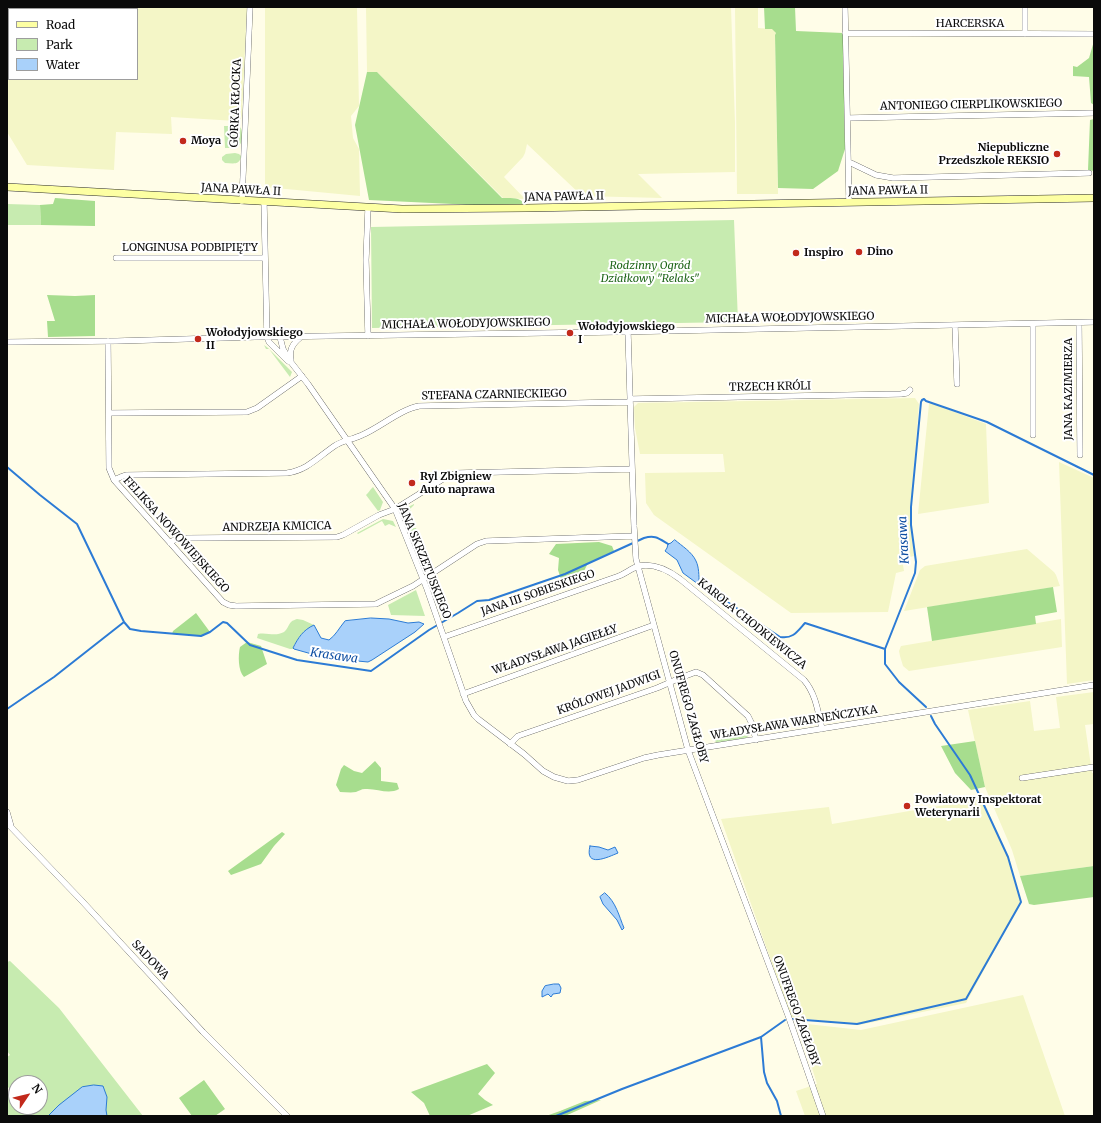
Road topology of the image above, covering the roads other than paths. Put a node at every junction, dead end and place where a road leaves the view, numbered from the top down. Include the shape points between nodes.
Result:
1 (250, 7) edge
2 (845, 7) edge
3 (1025, 7) edge
4 (845, 33) junction
5 (1025, 34) junction
6 (1094, 34) edge
7 (1094, 113) edge
8 (848, 118) junction
9 (848, 163) junction
10 (1089, 174) dead end
11 (7, 187) edge
12 (1094, 198) edge
13 (242, 201) junction
14 (264, 202) junction
15 (849, 202) junction
16 (368, 208) junction
17 (116, 258) dead end
18 (265, 258) junction
19 (1094, 322) edge
20 (1079, 323) junction
21 (1032, 324) junction
22 (955, 325) junction
23 (628, 332) junction
24 (368, 336) junction
25 (267, 337) junction
26 (280, 337) junction
27 (302, 337) junction
28 (108, 341) junction
29 (7, 342) edge
30 (294, 366) junction
31 (302, 376) junction
32 (957, 384) dead end
33 (910, 390) dead end
34 (630, 401) junction
35 (109, 413) junction
36 (1033, 435) dead end
37 (347, 440) junction
38 (1080, 455) dead end
39 (632, 469) junction
40 (114, 480) junction
41 (395, 509) junction
42 (635, 540) junction
43 (170, 543) junction
44 (639, 567) junction
45 (423, 579) junction
46 (654, 625) junction
47 (444, 637) junction
48 (670, 682) junction
49 (1094, 685) edge
50 (464, 694) junction
51 (822, 729) junction
52 (756, 740) junction
53 (510, 744) junction
54 (688, 750) junction
55 (1094, 767) edge
56 (1022, 778) dead end
57 (7, 812) edge
58 (7, 823) edge
59 (12, 828) junction
60 (287, 1116) edge
61 (823, 1116) edge

1 - 13 street, GÓRKA KŁOCKA
2 - 4 street
3 - 5 street
4 - 5 street, HARCERSKA
4 - 8 street
5 - 6 street, HARCERSKA
7 - 8 street, ANTONIEGO CIERPLIKOWSKIEGO
8 - 9 street
9 - 10 street via 876,175 893,178
9 - 15 street
11 - 13 main road, JANA PAWŁA II
12 - 15 main road, JANA PAWŁA II
13 - 14 main road, JANA PAWŁA II
14 - 16 main road, JANA PAWŁA II
14 - 18 street
15 - 16 main road, JANA PAWŁA II via 466,209
16 - 24 street
17 - 18 street, LONGINUSA PODBIPIĘTY
18 - 25 street
19 - 20 street, MICHAŁA WOŁODYJOWSKIEGO
20 - 21 street, MICHAŁA WOŁODYJOWSKIEGO
20 - 38 street, JANA KAZIMIERZA
21 - 22 street, MICHAŁA WOŁODYJOWSKIEGO
21 - 36 street
22 - 23 street, MICHAŁA WOŁODYJOWSKIEGO
22 - 32 street
23 - 24 street, MICHAŁA WOŁODYJOWSKIEGO
23 - 34 street, ONUFREGO ZAGŁOBY
24 - 27 street, MICHAŁA WOŁODYJOWSKIEGO
25 - 26 street, MICHAŁA WOŁODYJOWSKIEGO
25 - 28 street, MICHAŁA WOŁODYJOWSKIEGO
25 - 30 street, JANA SKRZETUSKIEGO
26 - 27 street, MICHAŁA WOŁODYJOWSKIEGO
26 - 30 street, JANA SKRZETUSKIEGO via 283,349
27 - 30 street via 293,344 290,352
28 - 29 street, MICHAŁA WOŁODYJOWSKIEGO
28 - 35 street, FELIKSA NOWOWIEJSKIEGO
30 - 31 street, JANA SKRZETUSKIEGO
31 - 35 street via 247,412
31 - 37 street, JANA SKRZETUSKIEGO
33 - 34 street, TRZECH KRÓLI via 901,394
34 - 37 street, STEFANA CZARNIECKIEGO via 419,406 410,408 362,435
34 - 39 street, ONUFREGO ZAGŁOBY
35 - 40 street, FELIKSA NOWOWIEJSKIEGO via 108,468
37 - 40 street, STEFANA CZARNIECKIEGO via 297,472 126,475
37 - 41 street, JANA SKRZETUSKIEGO
39 - 41 street, ANDRZEJA KMICICA via 457,473
39 - 42 street, ONUFREGO ZAGŁOBY
40 - 43 street, FELIKSA NOWOWIEJSKIEGO
41 - 43 street, ANDRZEJA KMICICA via 337,537 188,538
41 - 45 street, JANA SKRZETUSKIEGO
42 - 44 street, ONUFREGO ZAGŁOBY
42 - 45 street, FELIKSA NOWOWIEJSKIEGO via 486,541 477,544
43 - 45 street, FELIKSA NOWOWIEJSKIEGO via 222,602 236,606 376,604
44 - 46 street, ONUFREGO ZAGŁOBY
44 - 47 street, JANA III SOBIESKIEGO
44 - 51 street, KAROLA CHODKIEWICZA via 649,565 663,568 675,575 804,680 813,694
45 - 47 street, JANA SKRZETUSKIEGO
46 - 48 street, ONUFREGO ZAGŁOBY
46 - 50 street, WŁADYSŁAWA JAGIEŁŁY
47 - 50 street, JANA SKRZETUSKIEGO
48 - 52 street, KRÓLOWEJ JADWIGI via 699,673 748,716
48 - 53 street, KRÓLOWEJ JADWIGI via 518,736
48 - 54 street, ONUFREGO ZAGŁOBY
49 - 51 street, WŁADYSŁAWA WARNEŃCZYKA
50 - 53 street, WŁADYSŁAWA WARNEŃCZYKA via 474,715
51 - 52 street, WŁADYSŁAWA WARNEŃCZYKA
52 - 54 street, WŁADYSŁAWA WARNEŃCZYKA
53 - 54 street, WŁADYSŁAWA WARNEŃCZYKA via 543,771 568,781 583,779 644,758
54 - 61 street, ONUFREGO ZAGŁOBY via 789,1018
55 - 56 street
57 - 59 street, SADOWA
58 - 59 street
59 - 60 street, SADOWA via 203,1032

